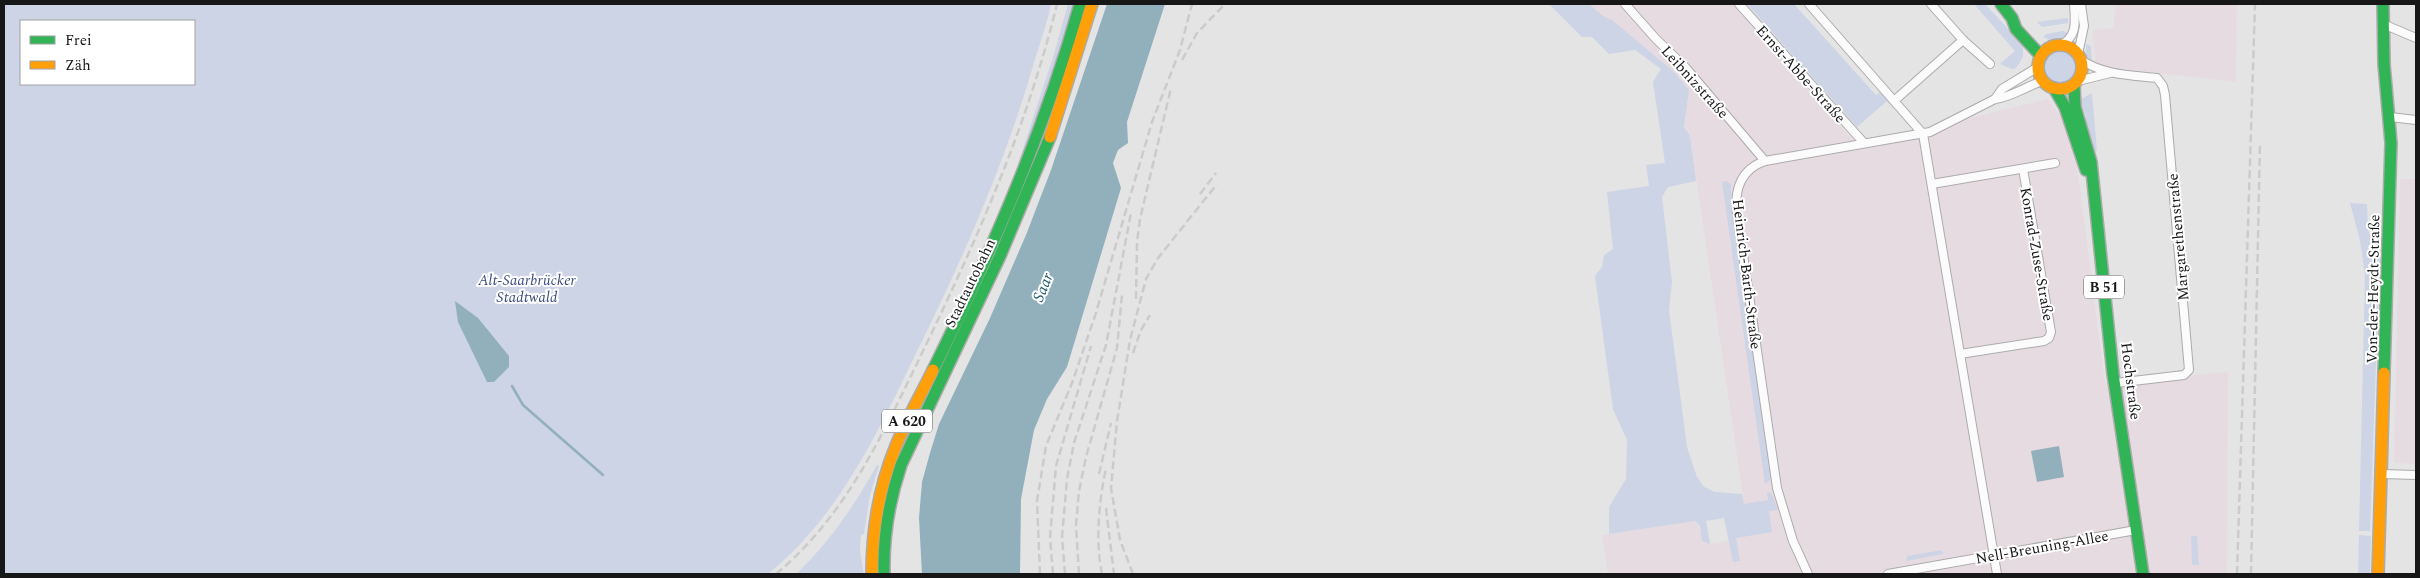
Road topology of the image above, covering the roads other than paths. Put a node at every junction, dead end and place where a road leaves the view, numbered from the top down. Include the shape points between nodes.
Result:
1 (1080, 4) edge
2 (1092, 4) edge
3 (1625, 4) edge
4 (1739, 4) edge
5 (1809, 4) edge
6 (1931, 4) edge
7 (2001, 4) edge
8 (2074, 4) edge
9 (2081, 4) edge
10 (2383, 4) edge
11 (2012, 18) junction
12 (2383, 24) junction
13 (2416, 38) edge
14 (1963, 40) junction
15 (2058, 46) junction
16 (2079, 57) junction
17 (2040, 62) junction
18 (1990, 64) dead end
19 (2110, 73) junction
20 (2043, 81) junction
21 (2076, 83) junction
22 (2054, 88) junction
23 (1995, 99) junction
24 (1895, 100) junction
25 (2390, 117) junction
26 (2416, 120) edge
27 (1923, 134) junction
28 (1864, 143) junction
29 (1765, 161) junction
30 (2055, 163) dead end
31 (2023, 169) junction
32 (1932, 184) junction
33 (2093, 191) junction
34 (1960, 354) junction
35 (2116, 383) junction
36 (2382, 474) junction
37 (2416, 475) edge
38 (2136, 530) junction
39 (1994, 555) junction
40 (872, 574) edge
41 (884, 574) edge
42 (1808, 574) edge
43 (1888, 574) edge
44 (1997, 574) edge
45 (2143, 574) edge
46 (2378, 574) edge

1 - 40 main road, Stadtautobahn / A 620 via 1065,58 1018,185 883,478 873,529
2 - 41 main road, Stadtautobahn / A 620 via 1030,189 894,481 885,530
3 - 29 street, Leibnizstraße via 1686,68
4 - 28 street, Ernst-Abbe-Straße
5 - 24 street
6 - 14 street
7 - 11 main road
8 - 15 street via 2074,33
9 - 16 street via 2084,26
10 - 12 main road, Von-der-Heydt-Straße
11 - 15 main road via 2038,39
11 - 17 main road
12 - 13 street
12 - 25 main road, Von-der-Heydt-Straße
14 - 18 street
14 - 24 street
15 - 16 main road via 2072,48
15 - 17 main road
16 - 19 street, Margarethenstraße via 2092,67
16 - 21 main road, B 51 via 2082,68
17 - 20 main road
17 - 23 street, Heinrich-Barth-Straße via 2002,89
19 - 21 street, Margarethenstraße
19 - 35 street, Margarethenstraße via 2157,78 2165,95 2189,370 2184,375
20 - 22 main road, B 51
20 - 23 street, Heinrich-Barth-Straße via 2007,98
21 - 22 main road via 2062,89
21 - 33 main road, Hochstraße / B 51 via 2074,100 2091,156
22 - 33 main road, Hochstraße / B 51 via 2065,107
23 - 27 street, Heinrich-Barth-Straße via 1960,119
24 - 27 street
25 - 26 street
25 - 36 main road, Von-der-Heydt-Straße
27 - 28 street, Heinrich-Barth-Straße
27 - 32 street
28 - 29 street, Heinrich-Barth-Straße
29 - 42 street, Heinrich-Barth-Straße via 1745,174 1736,191 1736,202 1777,488 1793,541
30 - 31 street, Konrad-Zuse-Straße
31 - 32 street, Konrad-Zuse-Straße
31 - 34 street, Konrad-Zuse-Straße via 2051,332 2049,338 2044,342
32 - 34 street
33 - 35 main road, Hochstraße / B 51
34 - 39 street
35 - 38 main road, Hochstraße / B 51
36 - 37 street
36 - 46 main road, Von-der-Heydt-Straße
38 - 39 street, Nell-Breuning-Allee
38 - 45 main road, Hochstraße / B 51
39 - 43 street, Nell-Breuning-Allee
39 - 44 street

